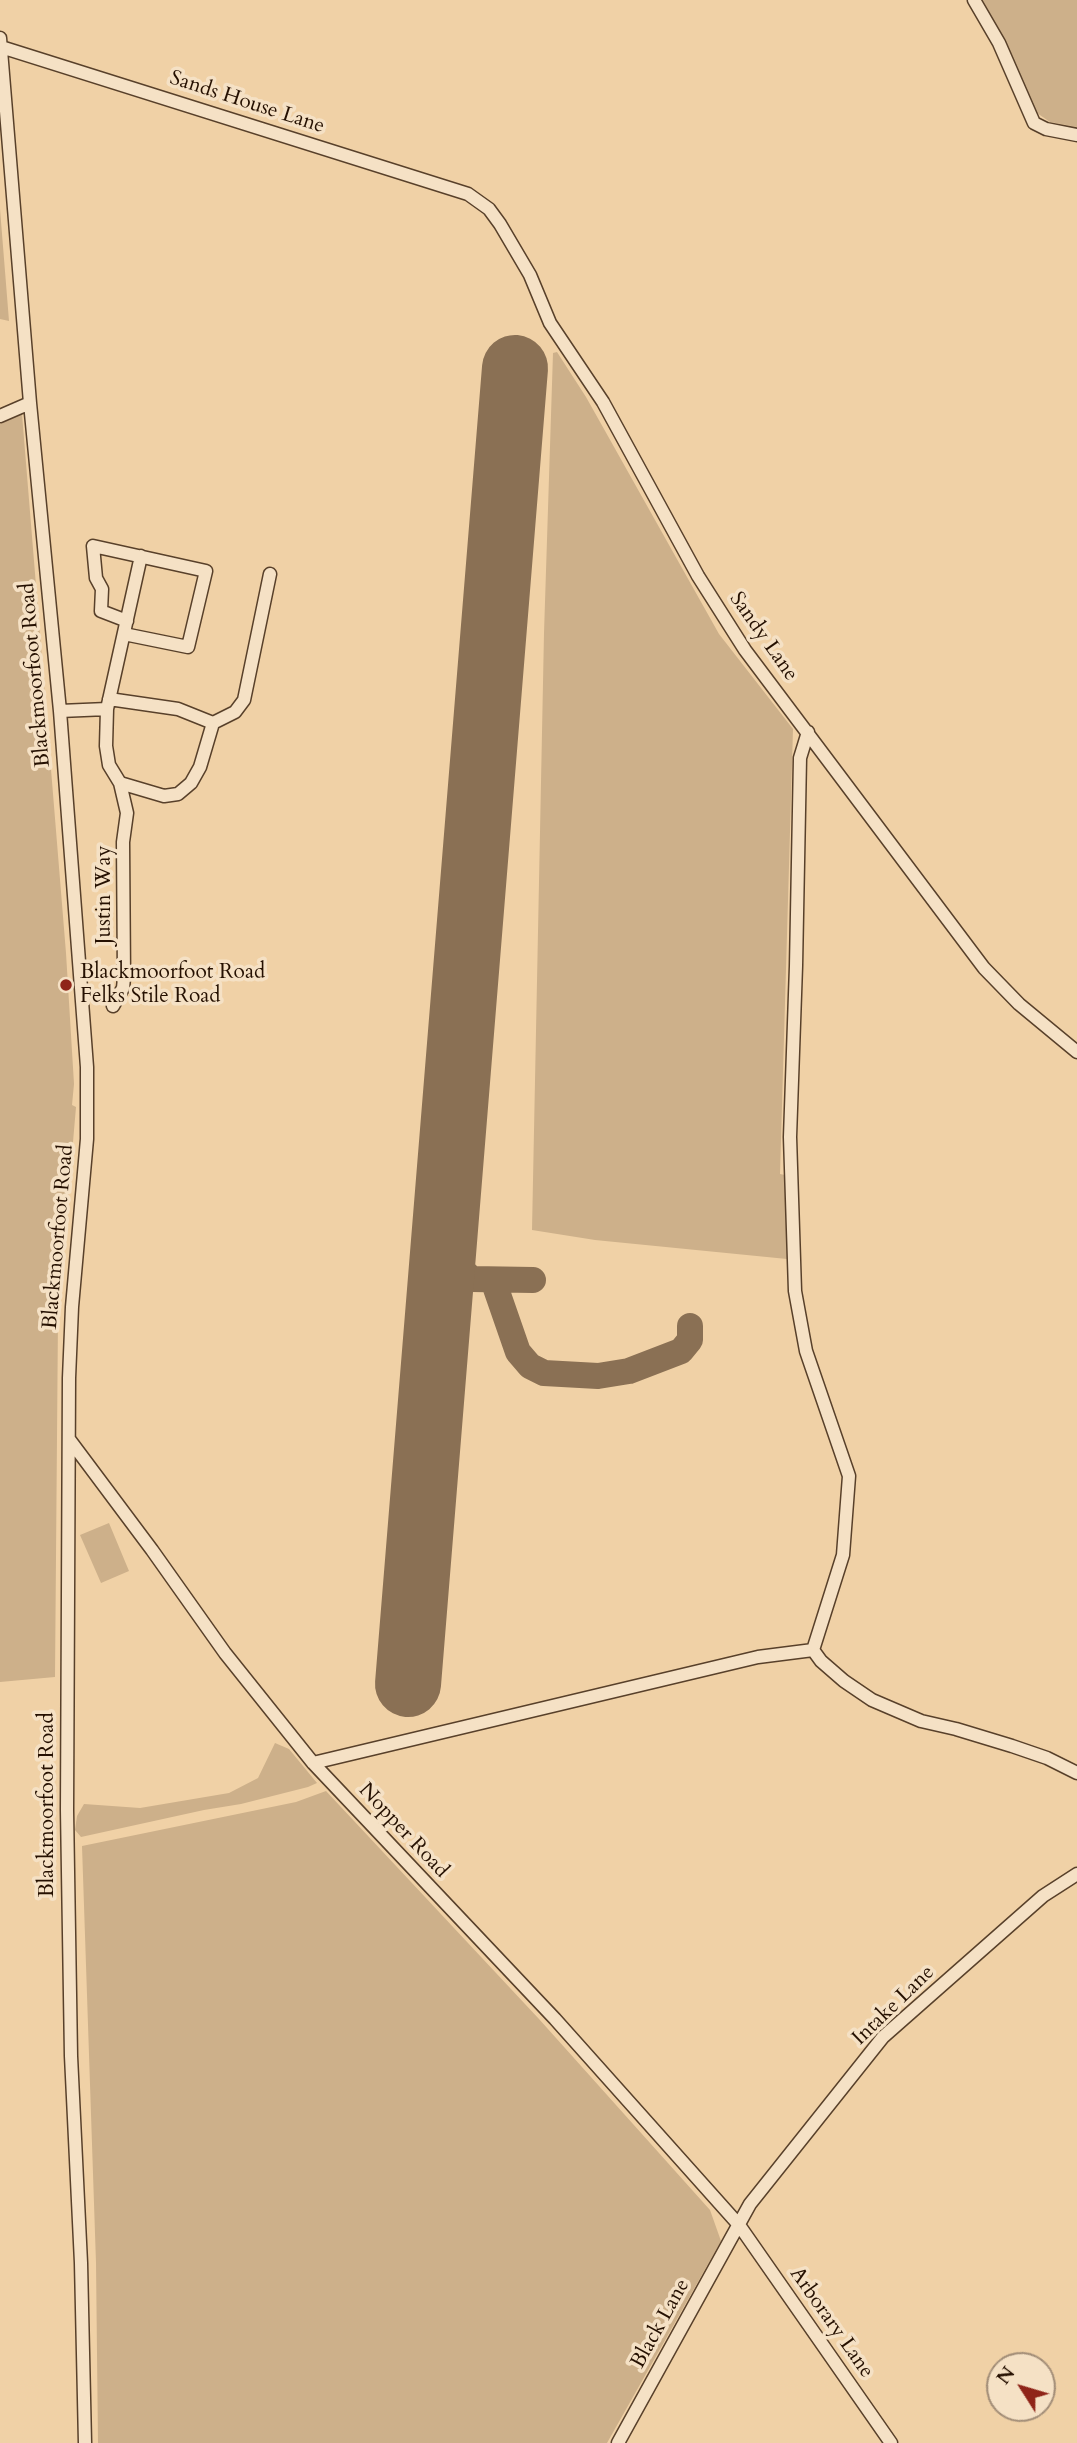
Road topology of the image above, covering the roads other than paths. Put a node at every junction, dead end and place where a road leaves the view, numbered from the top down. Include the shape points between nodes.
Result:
1 (975, 0) edge
2 (0, 38) edge
3 (1, 47) edge
4 (1077, 135) edge
5 (479, 201) joint
6 (30, 402) junction
7 (0, 416) edge
8 (141, 556) junction
9 (270, 574) dead end
10 (127, 621) junction
11 (124, 634) junction
12 (108, 704) junction
13 (60, 711) junction
14 (213, 723) junction
15 (808, 732) junction
16 (120, 783) junction
17 (113, 1006) dead end
18 (1077, 1052) edge
19 (69, 1439) junction
20 (813, 1650) junction
21 (313, 1763) junction
22 (1077, 1773) edge
23 (1077, 1874) edge
24 (739, 2225) junction
25 (85, 2443) edge
26 (618, 2443) edge
27 (891, 2443) edge

1 - 4 street via 1034,123
2 - 3 street, Blackmoorfoot Road
3 - 5 street, Sands House Lane
3 - 6 street, Blackmoorfoot Road
5 - 15 street, Sandy Lane via 500,224 530,275 550,323 603,402 698,576 745,650
6 - 7 street
6 - 13 street, Blackmoorfoot Road
8 - 10 street
8 - 10 street via 93,546 96,578 102,589 101,611
8 - 11 street via 206,571 188,647
9 - 14 street via 244,700 235,712
10 - 11 street
11 - 12 street
12 - 13 street
12 - 14 street via 178,709
12 - 16 street via 106,746 109,765
13 - 19 street, Blackmoorfoot Road via 87,1079 87,1139 70,1327
14 - 16 street via 200,768 178,794 164,796
15 - 18 street, Sandy Lane via 984,968
15 - 20 street via 800,758 790,1137 795,1291 806,1351 849,1476 842,1555
16 - 17 street, Justin Way via 127,813 124,978
19 - 21 street, Nopper Road via 225,1653
19 - 25 street, Blackmoorfoot Road via 67,1861
20 - 21 street via 758,1657
20 - 22 street via 844,1681 872,1700 921,1721 1047,1758
21 - 24 street, Nopper Road via 555,2019
23 - 24 street, Intake Lane via 1043,1896 883,2037 750,2204
24 - 26 street, Black Lane
24 - 27 street, Arborary Lane

